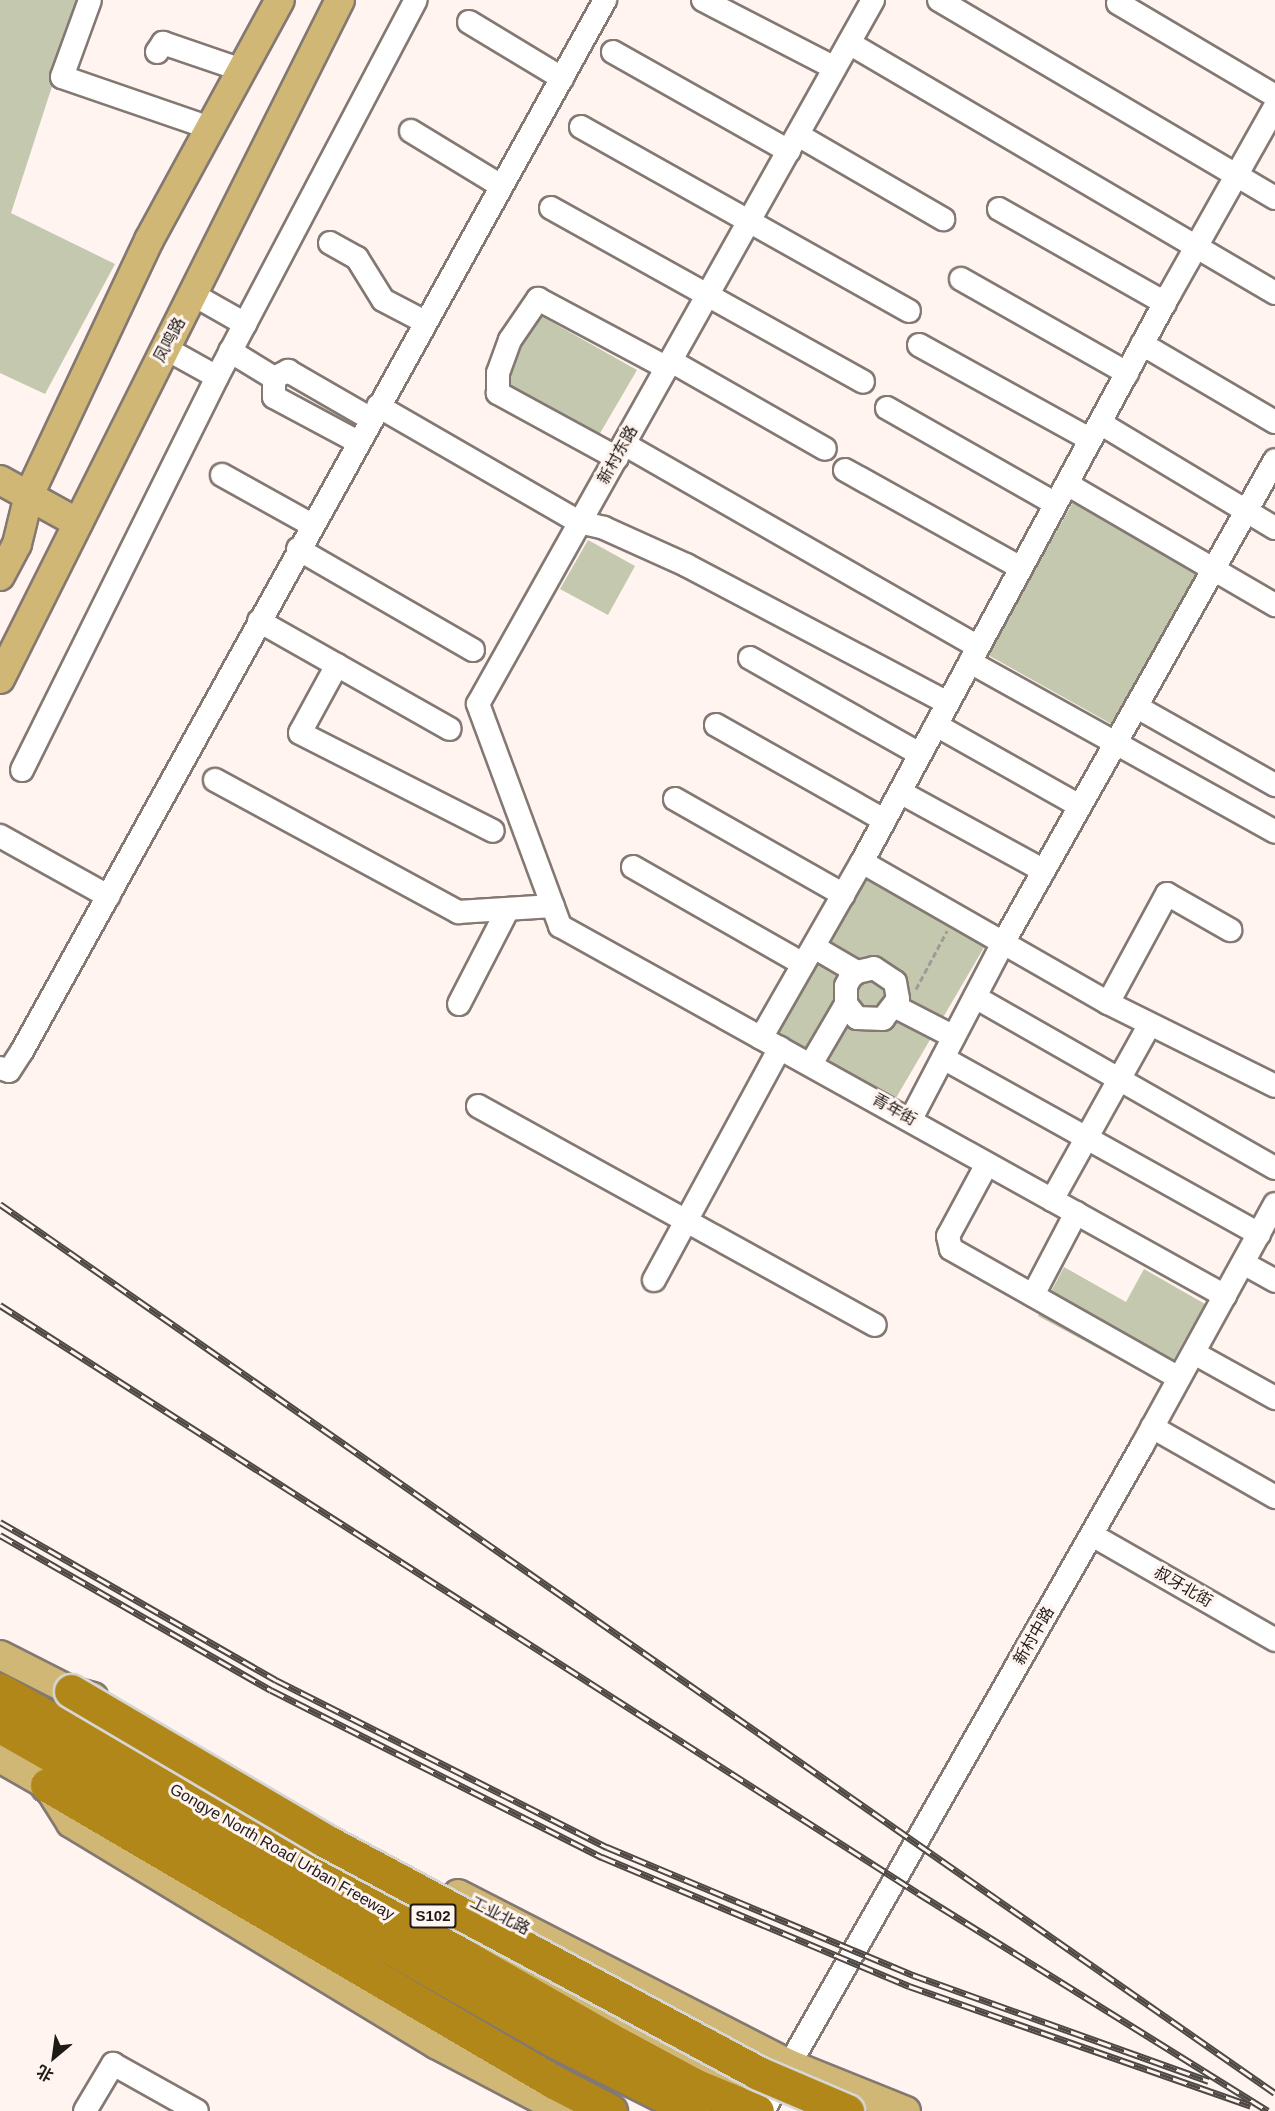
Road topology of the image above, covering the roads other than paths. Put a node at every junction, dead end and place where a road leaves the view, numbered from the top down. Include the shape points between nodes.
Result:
1 (90, 0) edge
2 (280, 0) edge
3 (340, 0) edge
4 (416, 0) edge
5 (605, 0) edge
6 (702, 0) edge
7 (873, 0) edge
8 (939, 0) edge
9 (1118, 3) dead end
10 (469, 22) dead end
11 (849, 43) junction
12 (157, 52) dead end
13 (613, 52) dead end
14 (835, 68) junction
15 (242, 70) junction
16 (562, 78) junction
17 (1275, 96) edge
18 (1275, 107) edge
19 (581, 126) dead end
20 (210, 128) junction
21 (411, 131) dead end
22 (793, 143) junction
23 (1236, 176) junction
24 (501, 186) junction
25 (1275, 198) edge
26 (551, 207) dead end
27 (999, 209) dead end
28 (943, 219) dead end
29 (751, 220) junction
30 (330, 243) dead end
31 (1195, 248) junction
32 (961, 279) dead end
33 (1275, 293) edge
34 (194, 295) junction
35 (709, 295) junction
36 (1165, 303) junction
37 (909, 311) dead end
38 (425, 322) junction
39 (245, 324) junction
40 (1142, 344) junction
41 (920, 345) dead end
42 (165, 348) junction
43 (230, 351) junction
44 (669, 364) junction
45 (1127, 373) junction
46 (217, 377) junction
47 (274, 378) junction
48 (863, 382) dead end
49 (887, 408) dead end
50 (374, 413) junction
51 (1275, 422) edge
52 (1095, 431) junction
53 (358, 442) junction
54 (825, 449) dead end
55 (620, 451) junction
56 (1275, 460) edge
57 (845, 470) dead end
58 (222, 476) dead end
59 (0, 480) edge
60 (1067, 484) junction
61 (29, 495) junction
62 (1056, 504) junction
63 (1246, 511) junction
64 (579, 522) junction
65 (78, 523) junction
66 (312, 525) junction
67 (1275, 528) edge
68 (8, 539) edge
69 (298, 549) junction
70 (56, 566) junction
71 (1021, 568) junction
72 (1213, 571) junction
73 (0, 576) edge
74 (1275, 605) edge
75 (259, 621) junction
76 (474, 650) dead end
77 (974, 654) junction
78 (750, 658) dead end
79 (337, 665) junction
80 (0, 679) edge
81 (948, 703) junction
82 (1137, 707) junction
83 (936, 724) junction
84 (716, 725) dead end
85 (450, 729) dead end
86 (1116, 742) junction
87 (920, 754) junction
88 (22, 770) dead end
89 (215, 780) dead end
90 (1275, 785) edge
91 (900, 792) junction
92 (675, 799) dead end
93 (1080, 806) junction
94 (884, 820) junction
95 (493, 831) dead end
96 (1275, 832) edge
97 (0, 836) edge
98 (862, 862) junction
99 (633, 867) dead end
100 (1044, 870) junction
101 (844, 895) junction
102 (108, 896) junction
103 (508, 909) junction
104 (557, 916) junction
105 (1230, 930) dead end
106 (1003, 943) junction
107 (809, 955) junction
108 (857, 972) junction
109 (975, 997) junction
110 (1108, 1003) junction
111 (459, 1004) dead end
112 (846, 1004) junction
113 (900, 1009) junction
114 (1150, 1024) junction
115 (954, 1038) junction
116 (771, 1043) junction
117 (943, 1058) junction
118 (811, 1064) junction
119 (0, 1068) edge
120 (1119, 1078) junction
121 (1275, 1086) edge
122 (478, 1106) dead end
123 (911, 1119) junction
124 (1086, 1138) junction
125 (987, 1164) junction
126 (1275, 1168) edge
127 (1052, 1200) junction
128 (1275, 1204) edge
129 (1076, 1213) junction
130 (688, 1219) junction
131 (1259, 1234) junction
132 (1243, 1263) junction
133 (654, 1280) dead end
134 (1275, 1281) edge
135 (1033, 1295) junction
136 (1225, 1296) junction
137 (874, 1325) dead end
138 (1194, 1353) junction
139 (1179, 1378) junction
140 (1275, 1398) edge
141 (1152, 1427) junction
142 (1275, 1497) edge
143 (1092, 1535) junction
144 (1275, 1640) edge
145 (0, 1655) edge
146 (0, 1690) edge
147 (71, 1691) junction
148 (0, 1726) edge
149 (0, 1758) edge
150 (47, 1785) junction
151 (789, 2064) junction
152 (764, 2105) edge
153 (85, 2111) edge
154 (197, 2111) edge
155 (564, 2111) edge
156 (610, 2111) edge
157 (673, 2111) edge
158 (694, 2111) edge
159 (815, 2111) edge
160 (847, 2111) edge
161 (906, 2111) edge

1 - 20 street via 62,77
2 - 15 main road
3 - 34 main road, 凤鸣路
4 - 39 street
5 - 16 street
6 - 14 street
7 - 11 street, 新村东路
8 - 23 street
9 - 17 street
10 - 16 street
11 - 14 street, 新村东路
11 - 31 street
12 - 15 street via 163,43
13 - 22 street
14 - 22 street, 新村东路
15 - 20 main road
16 - 24 street
18 - 23 street
19 - 29 street
20 - 61 main road via 149,240
21 - 24 street
22 - 28 street
22 - 29 street, 新村东路
23 - 25 street
23 - 31 street
24 - 38 street
26 - 35 street
27 - 36 street
29 - 35 street, 新村东路
29 - 37 street
30 - 38 street via 357,258 384,300
31 - 33 street
31 - 36 street
32 - 45 street
34 - 39 street
34 - 42 main road, 凤鸣路
35 - 44 street, 新村东路
35 - 48 street
36 - 40 street
38 - 50 street
39 - 43 street
40 - 45 street
40 - 51 street
41 - 52 street
42 - 46 street
42 - 65 main road, 凤鸣路
43 - 46 street
43 - 47 street
44 - 54 street
44 - 55 street, 新村东路
44 - 55 street via 538,299 510,340 498,373 498,393
45 - 52 street
46 - 88 street
47 - 50 street via 288,371
47 - 53 street via 274,397
49 - 62 street
50 - 53 street
50 - 64 street
52 - 60 street
52 - 63 street
53 - 66 street
55 - 64 street, 新村东路
55 - 77 street
56 - 63 street
57 - 71 street
58 - 66 street
59 - 61 main road
60 - 62 street
60 - 72 street
61 - 65 main road
61 - 68 main road
62 - 71 street
63 - 67 street
63 - 72 street
64 - 81 street via 604,528 686,565
64 - 104 street, 新村东路 via 478,704
65 - 70 main road, 凤鸣路
66 - 69 street
68 - 70 main road
68 - 73 main road
69 - 75 street
69 - 76 street
70 - 80 main road, 凤鸣路
71 - 77 street
72 - 74 street
72 - 82 street
75 - 79 street
75 - 102 street
77 - 81 street
77 - 86 street
78 - 87 street
79 - 85 street
79 - 95 street via 300,733
81 - 83 street
82 - 86 street
82 - 90 street
83 - 87 street
83 - 93 street
84 - 94 street
86 - 93 street
86 - 96 street
87 - 91 street
89 - 103 street via 458,912
91 - 94 street
91 - 100 street
92 - 101 street
93 - 100 street
94 - 98 street
97 - 102 street
98 - 101 street
98 - 106 street
99 - 107 street
100 - 106 street
101 - 107 street
102 - 119 street via 22,1051 9,1071
103 - 104 street
103 - 111 street
104 - 116 street, 青年街
105 - 110 street via 1167,894
106 - 109 street
106 - 110 street
107 - 108 street
107 - 116 street
108 - 112 street via 846,986
108 - 113 street via 874,968 890,975 898,990
109 - 115 street
109 - 120 street
110 - 114 street
112 - 113 street via 866,1021 883,1019
112 - 118 street
113 - 115 street
114 - 120 street
114 - 121 street
115 - 117 street
116 - 118 street, 青年街
116 - 130 street
117 - 123 street
117 - 124 street
118 - 123 street, 青年街
120 - 124 street
120 - 126 street
122 - 130 street
123 - 125 street, 青年街
124 - 127 street
124 - 131 street
125 - 127 street, 青年街
125 - 135 street via 948,1236 951,1249
127 - 129 street, 青年街
128 - 131 street, 新村中路
129 - 135 street
129 - 136 street, 青年街
130 - 133 street
130 - 137 street
131 - 132 street, 新村中路
132 - 134 street
132 - 136 street, 新村中路
135 - 139 street
136 - 138 street, 新村中路
138 - 139 street, 新村中路
138 - 140 street
139 - 141 street, 新村中路
141 - 142 street
141 - 143 street, 新村中路
143 - 144 street, 叔牙北街
143 - 151 street, 新村中路
145 - 147 main road, 工业北路 / S102
146 - 152 highway, Gongye North Road Urban Freeway via 609,2039 694,2085
147 - 151 main road, 工业北路 / S102 via 120,1704 379,1853
147 - 152 main road, 工业北路 / S102 via 84,1713 168,1766 681,2054
147 - 160 highway, bridge via 332,1845 758,2073
148 - 158 highway, Gongye North Road Urban Freeway via 553,2040
149 - 150 main road
150 - 155 main road via 71,1823 426,2038
150 - 156 highway
150 - 157 main road via 105,1803 544,2052
151 - 152 street, 新村中路
151 - 161 main road, 工业北路 / S102
152 - 159 main road, 工业北路 / S102
153 - 154 street via 113,2064

